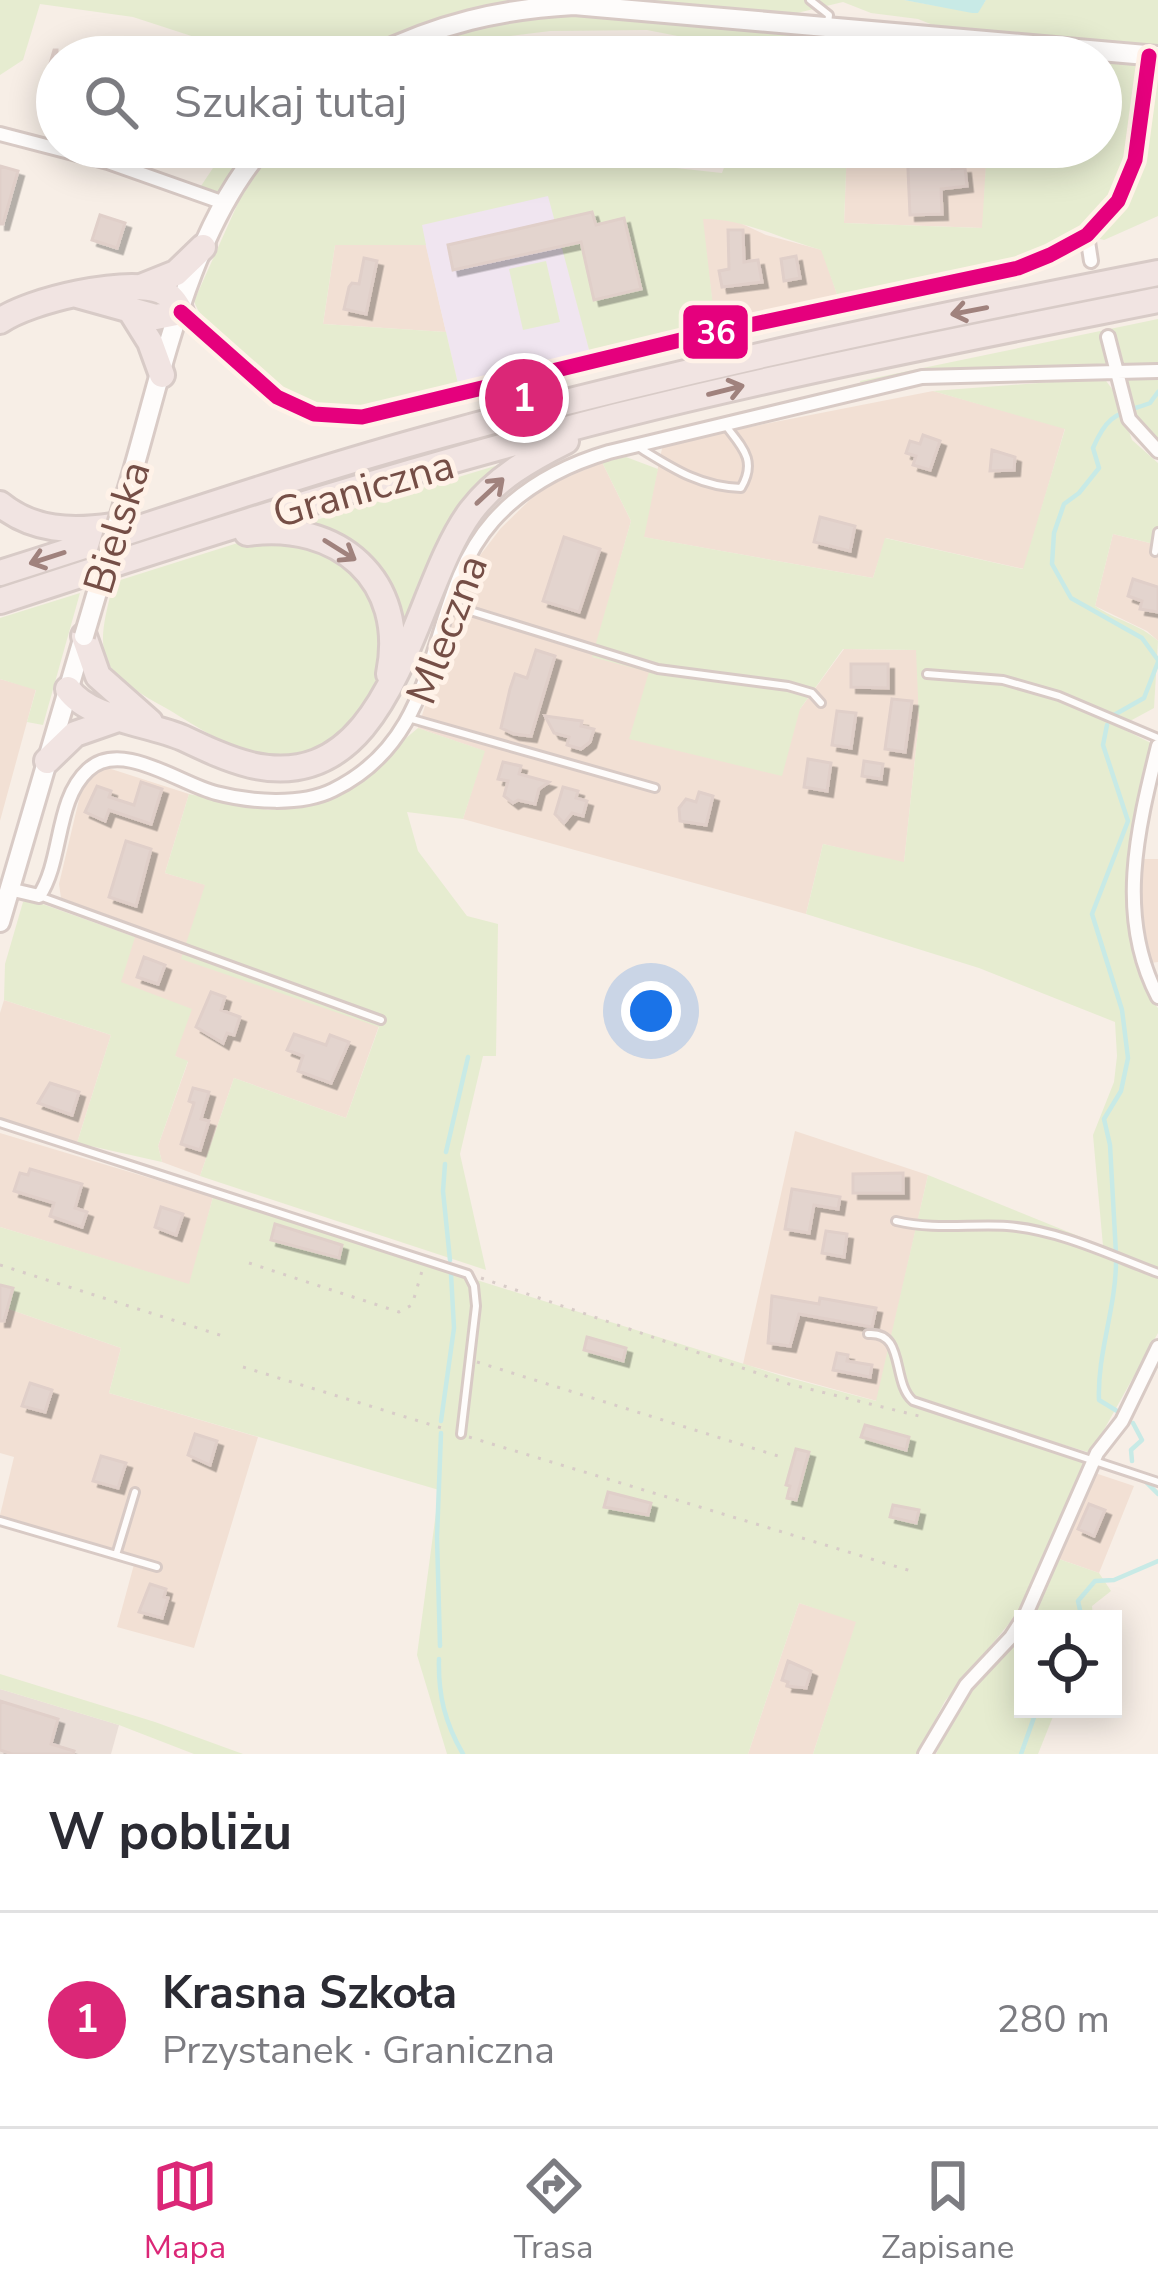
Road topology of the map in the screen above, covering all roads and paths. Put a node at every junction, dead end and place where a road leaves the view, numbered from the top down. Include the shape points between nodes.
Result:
1 (810, 0) edge
2 (828, 27) junction
3 (417, 36) edge
4 (929, 36) edge
5 (1122, 53) edge
6 (1154, 56) edge
7 (0, 134) edge
8 (36, 143) edge
9 (125, 168) edge
10 (248, 168) edge
11 (224, 203) junction
12 (1087, 235) junction
13 (203, 247) junction
14 (1091, 261) dead end
15 (1158, 273) edge
16 (134, 299) junction
17 (1155, 301) edge
18 (181, 312) junction
19 (0, 321) edge
20 (1108, 337) dead end
21 (1116, 370) junction
22 (1158, 371) edge
23 (162, 375) junction
24 (612, 418) junction
25 (725, 424) junction
26 (635, 446) junction
27 (1158, 452) edge
28 (0, 504) edge
29 (174, 517) junction
30 (1158, 532) edge
31 (186, 541) junction
32 (1155, 552) dead end
33 (0, 573) edge
34 (0, 601) edge
35 (451, 605) junction
36 (84, 635) junction
37 (927, 674) dead end
38 (68, 689) junction
39 (820, 703) dead end
40 (380, 705) junction
41 (121, 711) junction
42 (412, 719) junction
43 (1158, 742) edge
44 (47, 761) junction
45 (655, 788) dead end
46 (9, 889) junction
47 (39, 896) junction
48 (0, 922) edge
49 (1158, 997) edge
50 (381, 1020) dead end
51 (0, 1123) edge
52 (896, 1221) dead end
53 (426, 1258) junction
54 (250, 1263) dead end
55 (0, 1265) edge
56 (1158, 1273) edge
57 (467, 1274) junction
58 (868, 1334) dead end
59 (226, 1337) dead end
60 (1158, 1347) edge
61 (470, 1360) junction
62 (243, 1367) dead end
63 (952, 1416) junction
64 (461, 1434) junction
65 (778, 1456) dead end
66 (1094, 1459) junction
67 (1158, 1482) edge
68 (135, 1492) dead end
69 (0, 1521) edge
70 (116, 1556) junction
71 (157, 1567) dead end
72 (911, 1571) dead end
73 (925, 1754) edge

1 - 2 lane via 829,15
2 - 3 main road via 526,8
2 - 4 main road
5 - 6 main road
6 - 12 street via 1135,160 1118,201
7 - 8 street
9 - 11 street
10 - 11 main road, Bielska
11 - 13 main road, Bielska
12 - 14 street
12 - 18 street via 1018,268 362,417 314,414 277,397
13 - 16 highway
13 - 18 main road, Bielska
15 -> 29 highway, Graniczna via 609,390
16 - 18 highway via 156,317
16 - 19 highway via 77,295 35,302
16 - 23 highway
24 -> 17 highway, Graniczna
18 - 23 main road, Bielska
20 - 21 street
21 - 22 street, Mleczna
21 - 25 street, Mleczna via 922,377
21 - 27 street via 1130,419
23 - 36 main road, Bielska, bridge
24 - 31 highway, Graniczna
40 -> 24 highway via 447,549 484,494 528,460
25 - 26 street, Mleczna
25 - 26 lane via 750,458 741,488 689,478
26 - 35 street, Mleczna via 586,459 524,492 478,541
28 - 29 highway via 50,529
29 -> 33 highway, Graniczna
30 - 32 lane
31 - 34 highway, Graniczna
31 -> 40 highway via 297,531 354,559 382,595 392,627
35 - 39 lane via 645,665 788,686
35 - 42 street, Mleczna
36 - 38 main road, Bielska
36 - 41 highway
37 - 43 lane via 1059,696
38 - 41 highway via 76,700
38 - 44 main road, Bielska
40 - 41 highway via 344,745 286,766 233,759
41 - 44 highway via 75,734
42 - 45 lane
42 - 47 street, Mleczna via 332,791 280,801 217,793 128,760 103,759 85,771 71,797
43 - 49 street via 1131,903 1136,946
44 - 46 main road, Bielska
46 - 47 street
46 - 48 main road, Bielska
47 - 50 lane
51 - 53 lane
52 - 56 lane via 1011,1226
53 - 54 path via 412,1305 399,1312
53 - 57 lane
55 - 59 path
57 - 61 lane via 476,1306
57 - 63 path via 789,1384 907,1414
58 - 63 lane via 893,1343 905,1395
60 - 66 street
61 - 64 lane
61 - 65 path
62 - 64 path
63 - 66 lane
64 - 72 path
66 - 67 lane
66 - 73 street via 1026,1614 966,1685
68 - 70 lane
69 - 70 lane
70 - 71 lane

